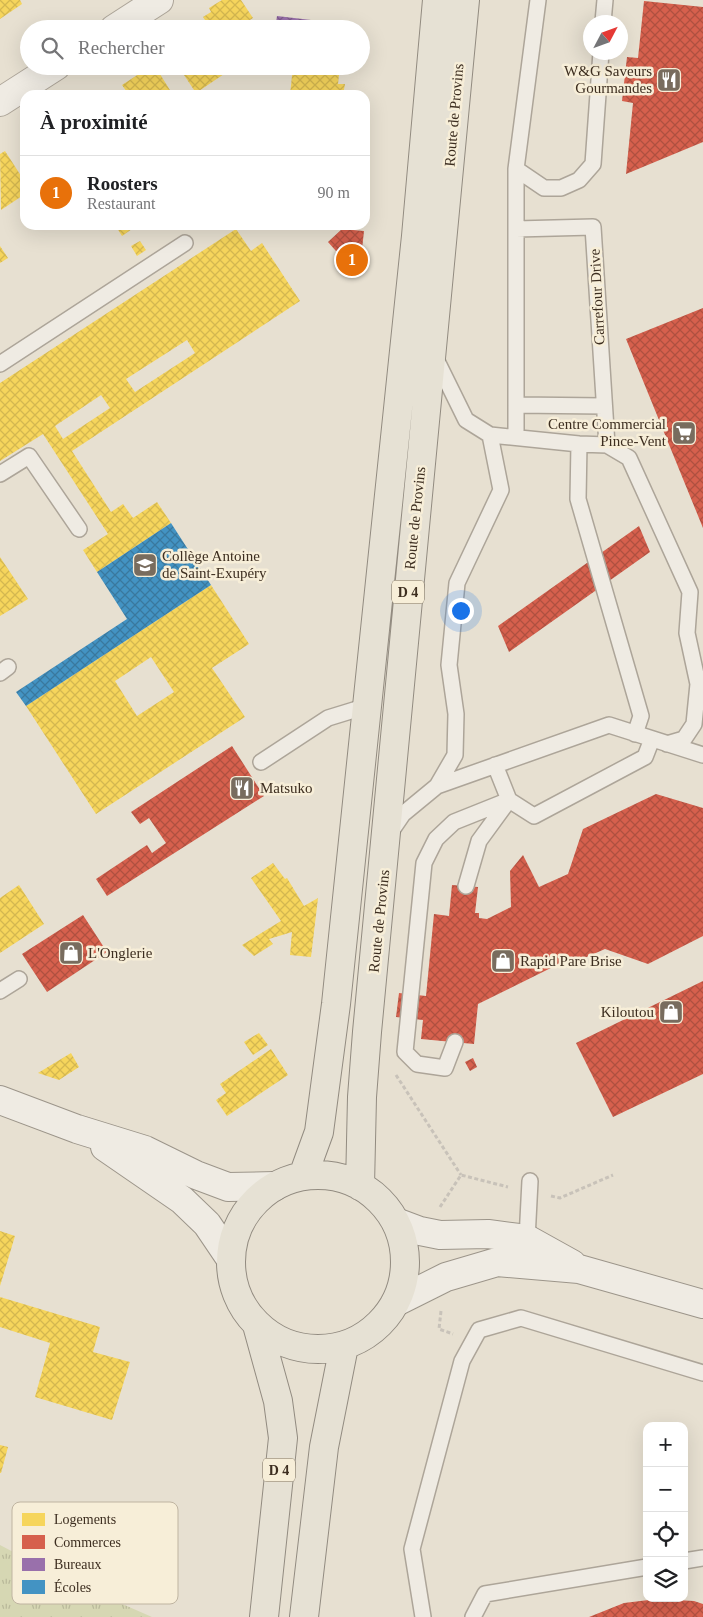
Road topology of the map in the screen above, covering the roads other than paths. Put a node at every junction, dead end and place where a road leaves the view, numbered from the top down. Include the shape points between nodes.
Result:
1 (159, 0) edge
2 (436, 0) edge
3 (465, 0) edge
4 (538, 0) edge
5 (605, 0) edge
6 (604, 15) edge
7 (128, 20) edge
8 (600, 60) edge
9 (42, 75) edge
10 (0, 102) edge
11 (516, 169) junction
12 (516, 229) junction
13 (185, 243) dead end
14 (432, 350) junction
15 (0, 364) edge
16 (516, 405) junction
17 (604, 406) junction
18 (490, 435) junction
19 (516, 437) junction
20 (578, 444) junction
21 (607, 445) junction
22 (0, 474) edge
23 (78, 530) dead end
24 (701, 689) edge
25 (367, 706) junction
26 (635, 734) junction
27 (652, 739) junction
28 (666, 744) junction
29 (703, 755) edge
30 (261, 762) dead end
31 (495, 766) junction
32 (438, 786) junction
33 (509, 800) junction
34 (388, 836) junction
35 (466, 886) dead end
36 (19, 979) dead end
37 (0, 991) edge
38 (455, 1042) dead end
39 (0, 1100) edge
40 (77, 1129) junction
41 (303, 1176) junction
42 (530, 1181) dead end
43 (275, 1186) junction
44 (360, 1186) junction
45 (396, 1222) junction
46 (527, 1239) junction
47 (230, 1258) junction
48 (579, 1269) junction
49 (396, 1302) junction
50 (703, 1304) edge
51 (257, 1325) junction
52 (344, 1346) junction
53 (703, 1373) edge
54 (703, 1558) edge
55 (688, 1560) edge
56 (643, 1568) edge
57 (264, 1617) edge
58 (304, 1617) edge
59 (423, 1617) edge
60 (473, 1617) edge

1 - 7 main road
2 - 25 main road, Route de Provins / D 4 via 416,236
3 - 14 main road, Route de Provins / D 4
4 - 11 lane
5 - 6 lane
8 - 11 lane via 592,164 579,180 561,188 544,188
9 - 10 main road
11 - 12 lane
12 - 16 lane
12 - 17 lane, Carrefour Drive via 593,227
13 - 15 lane
14 - 18 lane via 466,420
14 - 34 main road, Route de Provins / D 4 via 392,752
16 - 17 lane
16 - 19 lane
17 - 21 lane, Carrefour Drive
18 - 19 lane
18 - 32 lane via 501,490 457,583 449,665 456,714 456,755
19 - 20 lane
20 - 21 lane
20 - 26 lane via 578,499 641,716
21 - 24 lane via 629,458 690,592 687,633
22 - 23 lane via 29,456
24 - 28 lane via 694,724 684,739
25 - 30 lane via 328,718
25 - 41 main road, Route de Provins / D 4 via 322,1112 319,1132
26 - 27 lane
26 - 31 lane via 609,725
27 - 28 lane
27 - 33 lane via 645,757 534,816
28 - 29 lane
31 - 32 lane
31 - 33 lane
32 - 34 lane via 402,814
33 - 35 lane via 479,841
33 - 38 lane via 454,822 436,839 424,864 406,1052 417,1064 445,1068
34 - 44 main road, Route de Provins / D 4 via 362,1097
36 - 37 lane
39 - 40 main road
40 - 43 main road via 145,1150 228,1187
40 - 47 main road via 182,1200 207,1224
41 - 43 main road
41 - 44 main road via 332,1176
42 - 46 lane
43 - 47 main road via 252,1204 237,1229
44 - 45 main road via 380,1201
45 - 46 main road via 440,1235 488,1234
45 - 49 main road via 404,1247 404,1272
46 - 48 main road
47 - 51 main road via 233,1282 242,1305
48 - 49 main road via 497,1262 446,1276
48 - 50 main road
49 - 52 main road via 378,1326
51 - 52 main road via 276,1339 299,1348
51 - 57 main road, D 4 via 278,1401 282,1438
52 - 58 main road via 324,1447
53 - 59 lane via 521,1318 479,1330 462,1361 412,1548
54 - 55 lane
56 - 60 lane via 485,1594

